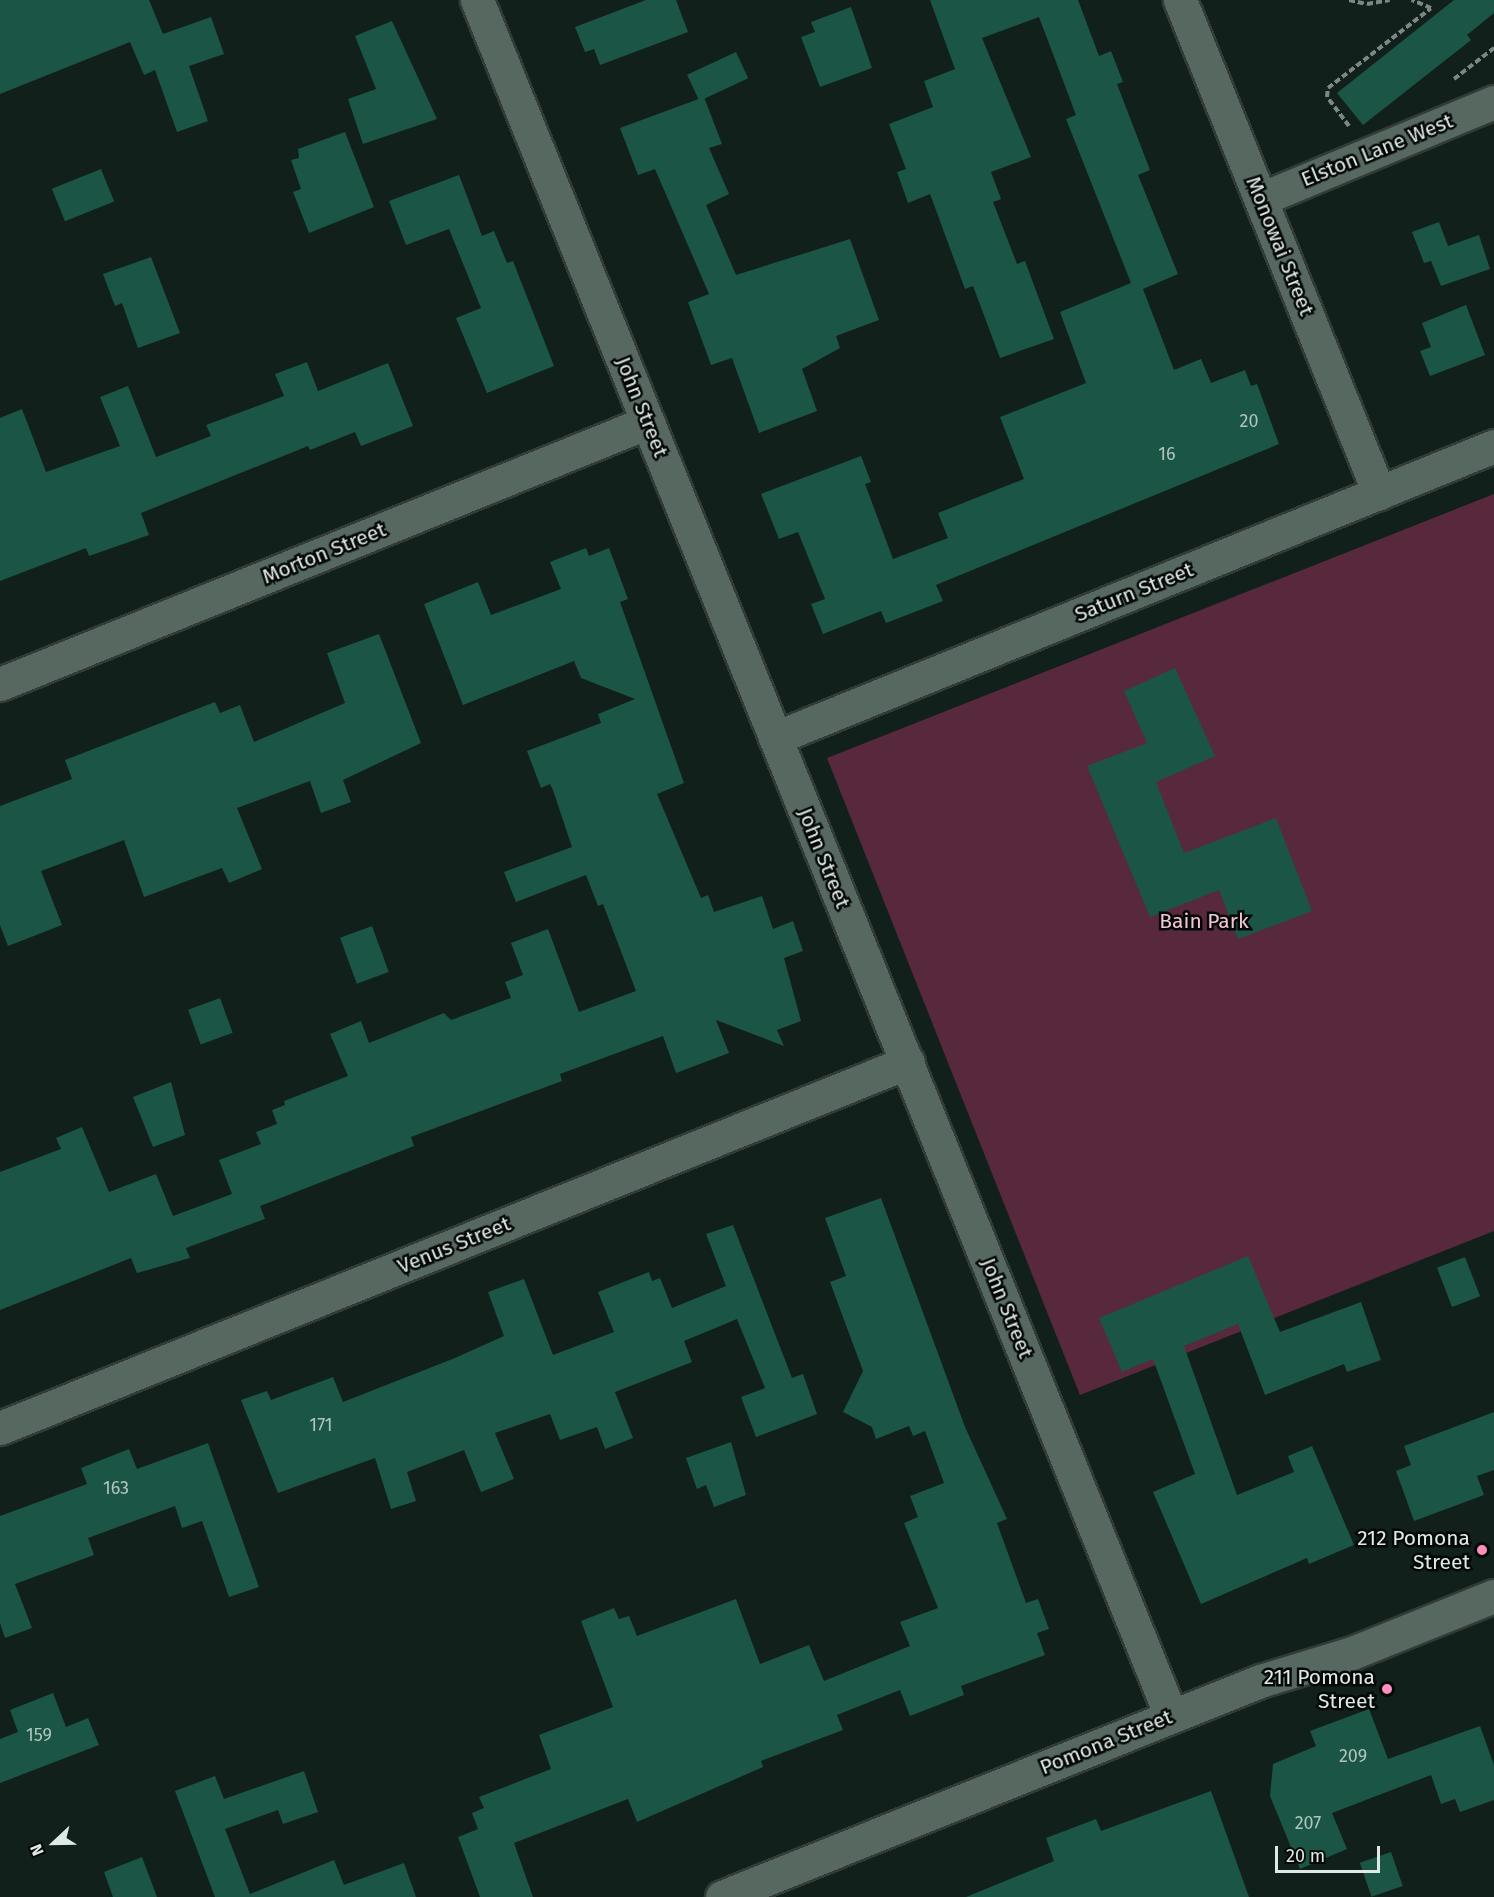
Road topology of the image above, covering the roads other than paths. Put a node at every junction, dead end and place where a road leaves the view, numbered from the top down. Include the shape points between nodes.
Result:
1 (477, 0) edge
2 (1180, 0) edge
3 (1494, 102) edge
4 (1261, 199) junction
5 (648, 422) junction
6 (1494, 446) edge
7 (1379, 493) junction
8 (0, 684) edge
9 (775, 738) junction
10 (908, 1062) junction
11 (0, 1428) edge
12 (1494, 1596) edge
13 (1171, 1716) junction
14 (722, 1897) edge

1 - 5 street, John Street
2 - 4 street, Monowai Street
3 - 4 street, Elston Lane West
4 - 7 street, Monowai Street
5 - 8 street, Morton Street
5 - 9 street, John Street
6 - 7 street, Saturn Street
7 - 9 street, Saturn Street
9 - 10 street, John Street
10 - 11 street, Venus Street
10 - 13 street, John Street
12 - 13 street, Pomona Street via 1352,1653
13 - 14 street, Pomona Street

